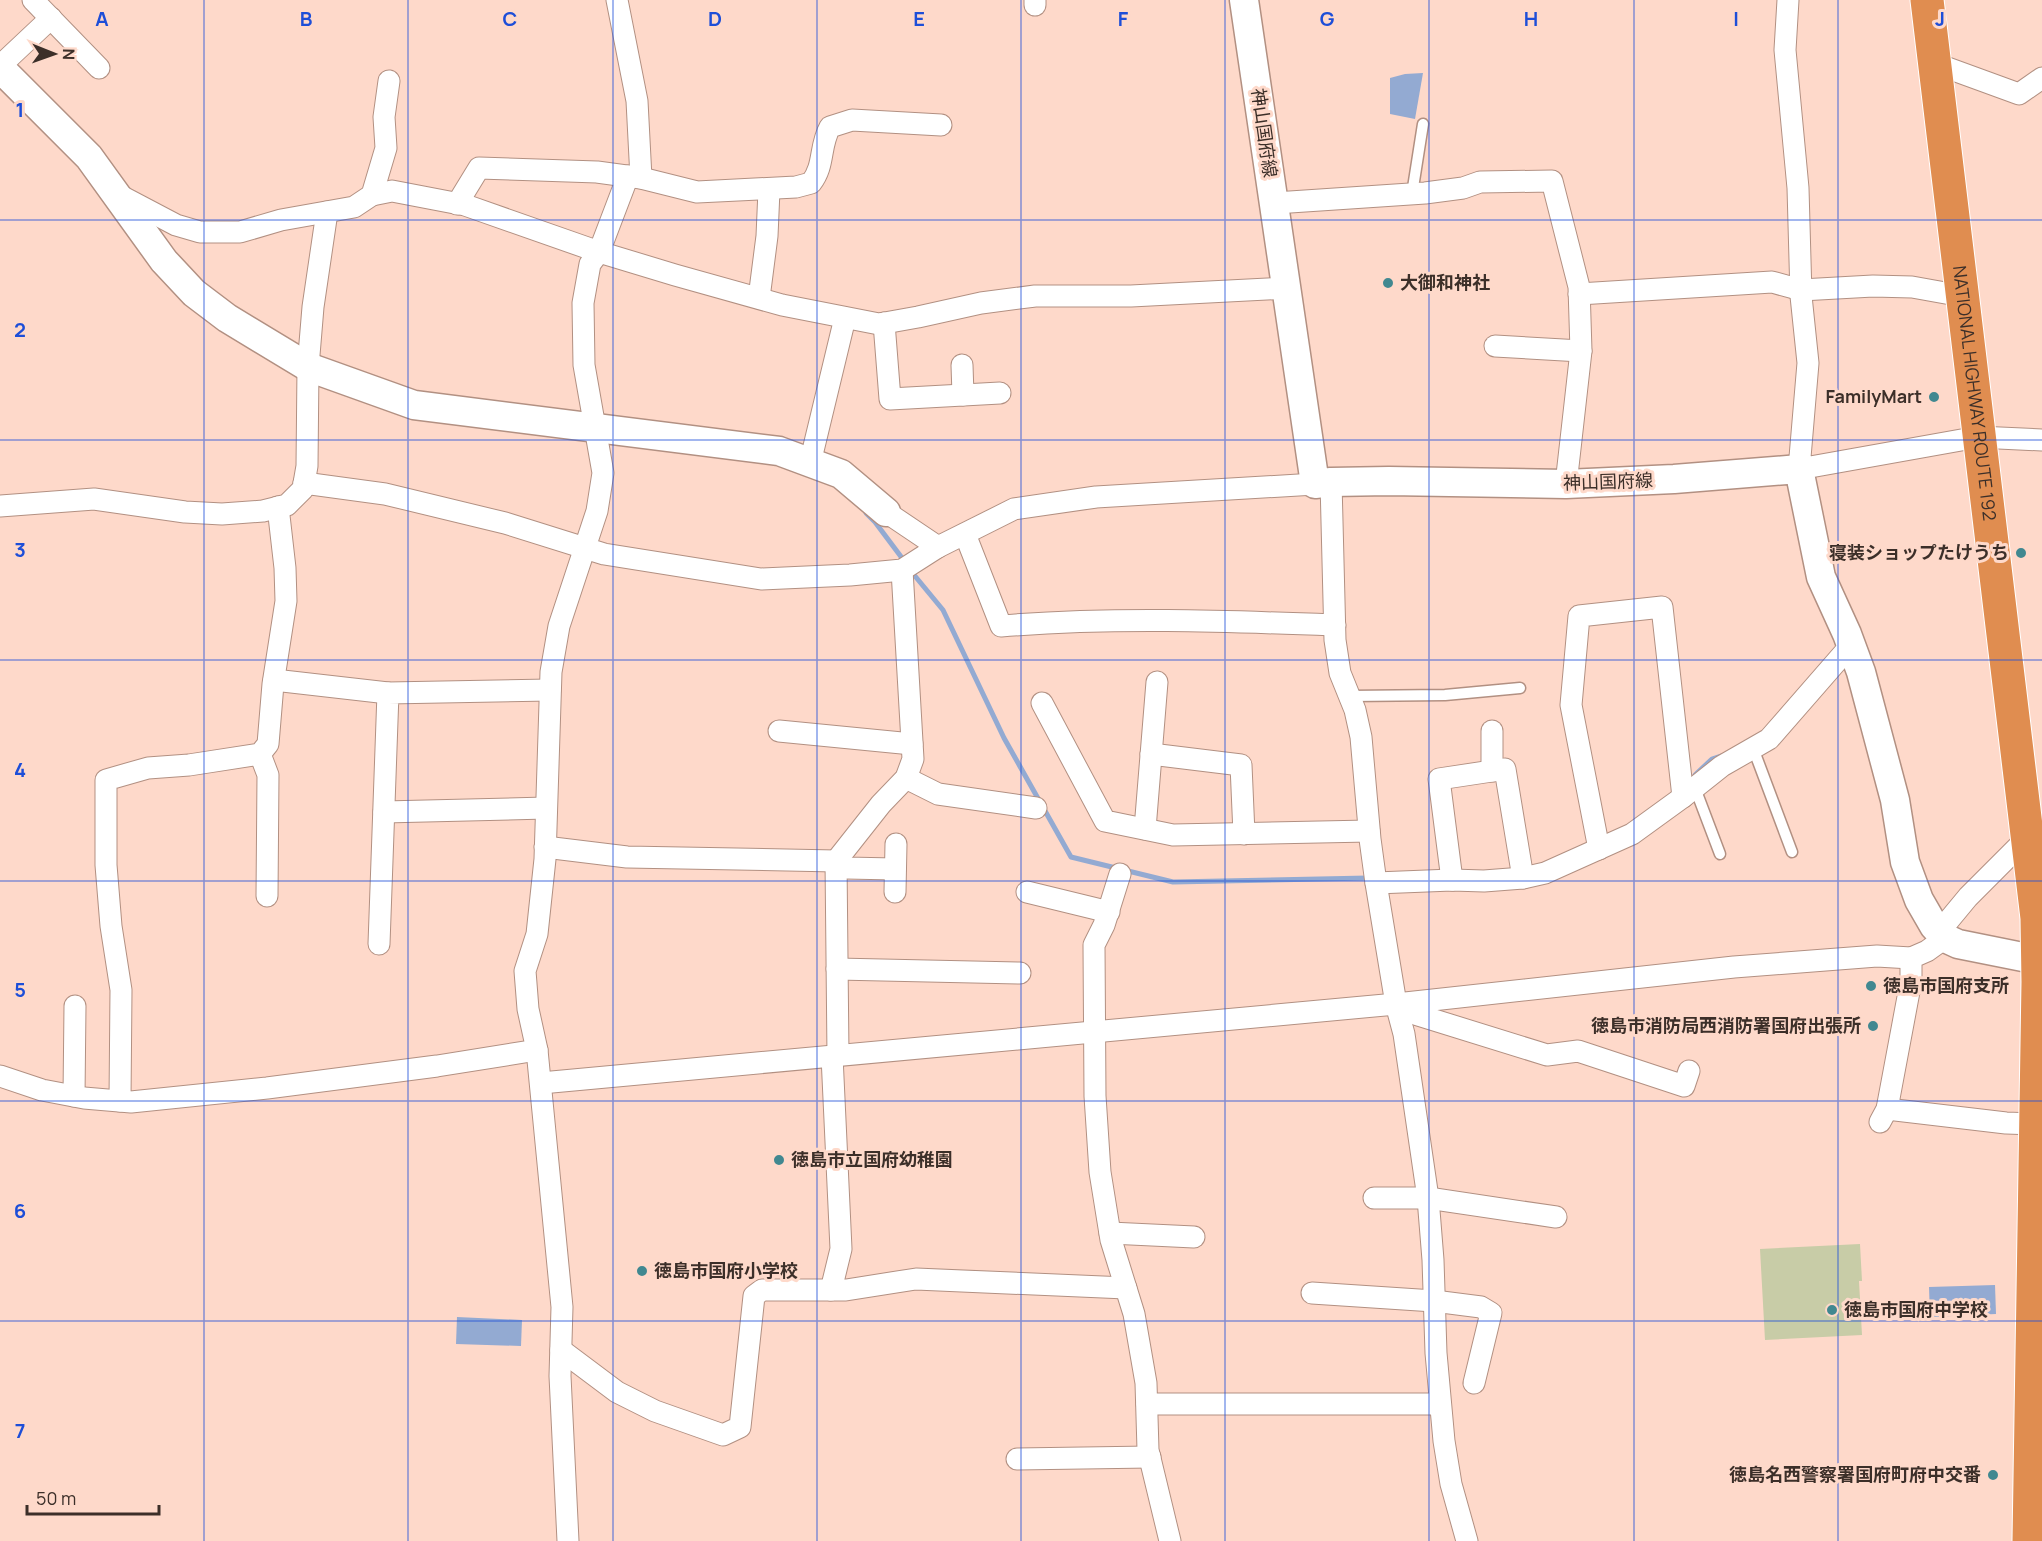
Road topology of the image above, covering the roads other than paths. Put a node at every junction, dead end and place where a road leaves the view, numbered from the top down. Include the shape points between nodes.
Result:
1 (33, 0) edge
2 (617, 0) edge
3 (1244, 0) edge
4 (1788, 0) edge
5 (1927, 0) edge
6 (51, 18) junction
7 (1934, 63) junction
8 (0, 67) edge
9 (99, 68) dead end
10 (2042, 78) edge
11 (389, 81) dead end
12 (1423, 124) dead end
13 (941, 125) dead end
14 (634, 177) junction
15 (768, 190) junction
16 (116, 193) junction
17 (1412, 194) junction
18 (372, 195) junction
19 (1275, 203) junction
20 (457, 204) junction
21 (327, 212) junction
22 (598, 252) junction
23 (1287, 288) junction
24 (1801, 290) junction
25 (1579, 294) junction
26 (1962, 296) junction
27 (759, 298) junction
28 (845, 318) junction
29 (884, 323) junction
30 (1494, 346) dead end
31 (1581, 351) junction
32 (962, 365) dead end
33 (308, 367) junction
34 (1000, 393) dead end
35 (963, 395) junction
36 (593, 428) junction
37 (1978, 437) junction
38 (2042, 440) edge
39 (810, 463) junction
40 (1799, 469) junction
41 (304, 483) junction
42 (1323, 483) junction
43 (1566, 484) junction
44 (0, 506) edge
45 (278, 507) junction
46 (886, 512) joint
47 (965, 534) junction
48 (585, 547) junction
49 (938, 547) junction
50 (905, 568) junction
51 (1335, 625) junction
52 (1851, 645) junction
53 (274, 680) junction
54 (1156, 682) dead end
55 (1520, 688) dead end
56 (550, 690) junction
57 (388, 693) junction
58 (1350, 696) junction
59 (1042, 703) dead end
60 (779, 730) dead end
61 (1492, 731) dead end
62 (912, 744) junction
63 (1753, 748) junction
64 (260, 754) junction
65 (1151, 754) junction
66 (1492, 771) junction
67 (906, 778) junction
68 (1689, 792) junction
69 (546, 808) junction
70 (1036, 808) dead end
71 (384, 812) junction
72 (1145, 829) junction
73 (1369, 831) junction
74 (2034, 831) edge
75 (1244, 834) junction
76 (896, 844) dead end
77 (545, 847) junction
78 (1599, 849) junction
79 (1792, 852) dead end
80 (1720, 854) dead end
81 (836, 861) junction
82 (895, 869) junction
83 (1120, 874) dead end
84 (1522, 878) junction
85 (1452, 880) junction
86 (1376, 883) junction
87 (895, 892) dead end
88 (1027, 892) dead end
89 (267, 896) dead end
90 (1109, 912) junction
91 (1942, 935) junction
92 (379, 944) dead end
93 (1911, 958) junction
94 (2038, 960) junction
95 (837, 969) junction
96 (1020, 973) dead end
97 (1396, 1004) junction
98 (75, 1006) dead end
99 (1094, 1031) junction
100 (537, 1050) junction
101 (835, 1056) junction
102 (1689, 1071) dead end
103 (0, 1076) edge
104 (541, 1083) junction
105 (74, 1096) junction
106 (120, 1101) junction
107 (2036, 1124) junction
108 (1374, 1198) dead end
109 (1428, 1198) junction
110 (1556, 1217) dead end
111 (1110, 1233) junction
112 (1194, 1237) dead end
113 (1126, 1288) junction
114 (831, 1290) junction
115 (1312, 1293) dead end
116 (1434, 1301) junction
117 (561, 1350) junction
118 (1473, 1383) dead end
119 (1147, 1404) junction
120 (1440, 1404) junction
121 (1150, 1456) junction
122 (1017, 1459) dead end
123 (568, 1541) edge
124 (1170, 1541) edge
125 (1467, 1541) edge
126 (2029, 1541) edge

1 - 6 street
2 - 14 street via 637,101
3 - 19 main road, 神山国府線
4 - 24 street via 1785,50 1798,188
5 - 7 highway, NATIONAL HIGHWAY ROUTE 192
6 - 8 street
6 - 9 street
7 - 10 street via 2019,94
7 - 26 highway, NATIONAL HIGHWAY ROUTE 192
8 - 16 main road via 89,157
11 - 18 street via 384,117 386,148
12 - 17 lane
13 - 15 street via 852,120 830,127 819,172 811,183
14 - 15 street via 697,192
14 - 20 street via 479,168
14 - 22 street
15 - 27 street
16 - 21 street via 176,225 200,232 240,232
16 - 33 main road via 164,261 194,293 227,318
17 - 19 street
17 - 25 street via 1480,182 1552,181
18 - 20 street via 392,191
18 - 21 street via 354,207
19 - 23 main road, 神山国府線
20 - 22 street
21 - 33 street
22 - 27 street
22 - 36 street via 590,264 583,303 584,364
23 - 29 street via 1131,296 1035,296
23 - 42 main road, 神山国府線
24 - 25 street via 1772,282
24 - 26 street via 1912,287
24 - 40 street via 1808,363
25 - 31 street
26 - 37 highway, NATIONAL HIGHWAY ROUTE 192
27 - 28 street
28 - 29 street
28 - 39 street
29 - 35 street via 890,399
30 - 31 street
31 - 43 street
32 - 35 street
33 - 36 main road via 414,405
33 - 41 street
34 - 35 street
36 - 39 main road via 779,451
36 - 48 street via 603,473 597,511
37 - 38 street
37 - 40 street
37 - 74 highway, NATIONAL HIGHWAY ROUTE 192
39 - 46 main road via 841,474
40 - 43 main road, 神山国府線
40 - 52 main road via 1821,577
41 - 45 street via 303,489 286,505
41 - 48 street via 385,494
42 - 43 main road, 神山国府線
42 - 47 street via 1096,497 1014,509
42 - 51 street
44 - 45 street via 94,499 222,514
45 - 53 street via 286,601
46 - 49 street
47 - 49 street
47 - 51 street via 1001,626 1182,620
48 - 50 street via 604,554 760,579
48 - 56 street via 559,626
49 - 50 street
50 - 62 street
51 - 58 street via 1340,673
52 - 63 street via 1769,739
52 - 91 main road via 1895,800 1905,862 1919,900
53 - 57 street
53 - 64 street via 268,744
54 - 65 street
55 - 58 lane
56 - 57 street
56 - 69 street
57 - 71 street
58 - 73 street via 1361,737
59 - 72 street via 1105,821
60 - 62 street
61 - 66 street
62 - 67 street via 913,759
63 - 68 street
63 - 79 lane
64 - 89 street via 268,776
64 - 106 street via 148,768 106,780 106,865 121,990
65 - 72 street
65 - 75 street via 1241,765
66 - 84 street via 1505,769
66 - 85 street via 1438,779
67 - 70 street via 938,794
67 - 81 street via 880,804
68 - 78 street via 1632,834
68 - 78 street via 1662,607 1579,616 1571,705
68 - 80 lane
69 - 71 street
69 - 77 street
71 - 92 street
72 - 75 street via 1173,835
73 - 75 street
73 - 86 street
74 - 91 street via 1968,897
74 - 94 highway, NATIONAL HIGHWAY ROUTE 192
76 - 82 street
77 - 81 street via 627,857
77 - 100 street via 537,934 525,971
78 - 84 street via 1545,873
81 - 82 street via 846,868
81 - 95 street
82 - 87 street
83 - 90 street
84 - 85 street
85 - 86 street
86 - 97 street
88 - 90 street
90 - 99 street via 1094,945
91 - 93 street via 1928,951
91 - 94 main road via 1958,944
93 - 97 street via 1877,956 1734,967
93 - 107 street via 1911,981 1883,1115
94 - 107 highway, NATIONAL HIGHWAY ROUTE 192
95 - 96 street
95 - 101 street
97 - 99 street
97 - 102 street via 1418,1015 1547,1054 1578,1052 1684,1086
97 - 109 street via 1404,1034
98 - 105 street
99 - 101 street
99 - 111 street via 1100,1172
100 - 104 street
100 - 106 street via 267,1088
101 - 104 street
101 - 114 street via 841,1249
103 - 105 street
104 - 117 street via 562,1307
105 - 106 street
107 - 126 highway, NATIONAL HIGHWAY ROUTE 192
108 - 109 street
109 - 110 street
109 - 116 street
111 - 112 street
111 - 113 street
113 - 114 street via 916,1279
113 - 119 street via 1134,1314
114 - 117 street via 762,1290 754,1296 740,1427 723,1434 655,1411 617,1392
115 - 116 street
116 - 118 street via 1481,1307 1491,1313
116 - 120 street
117 - 123 street
119 - 120 street
119 - 121 street
120 - 125 street via 1451,1484
121 - 122 street
121 - 124 street

